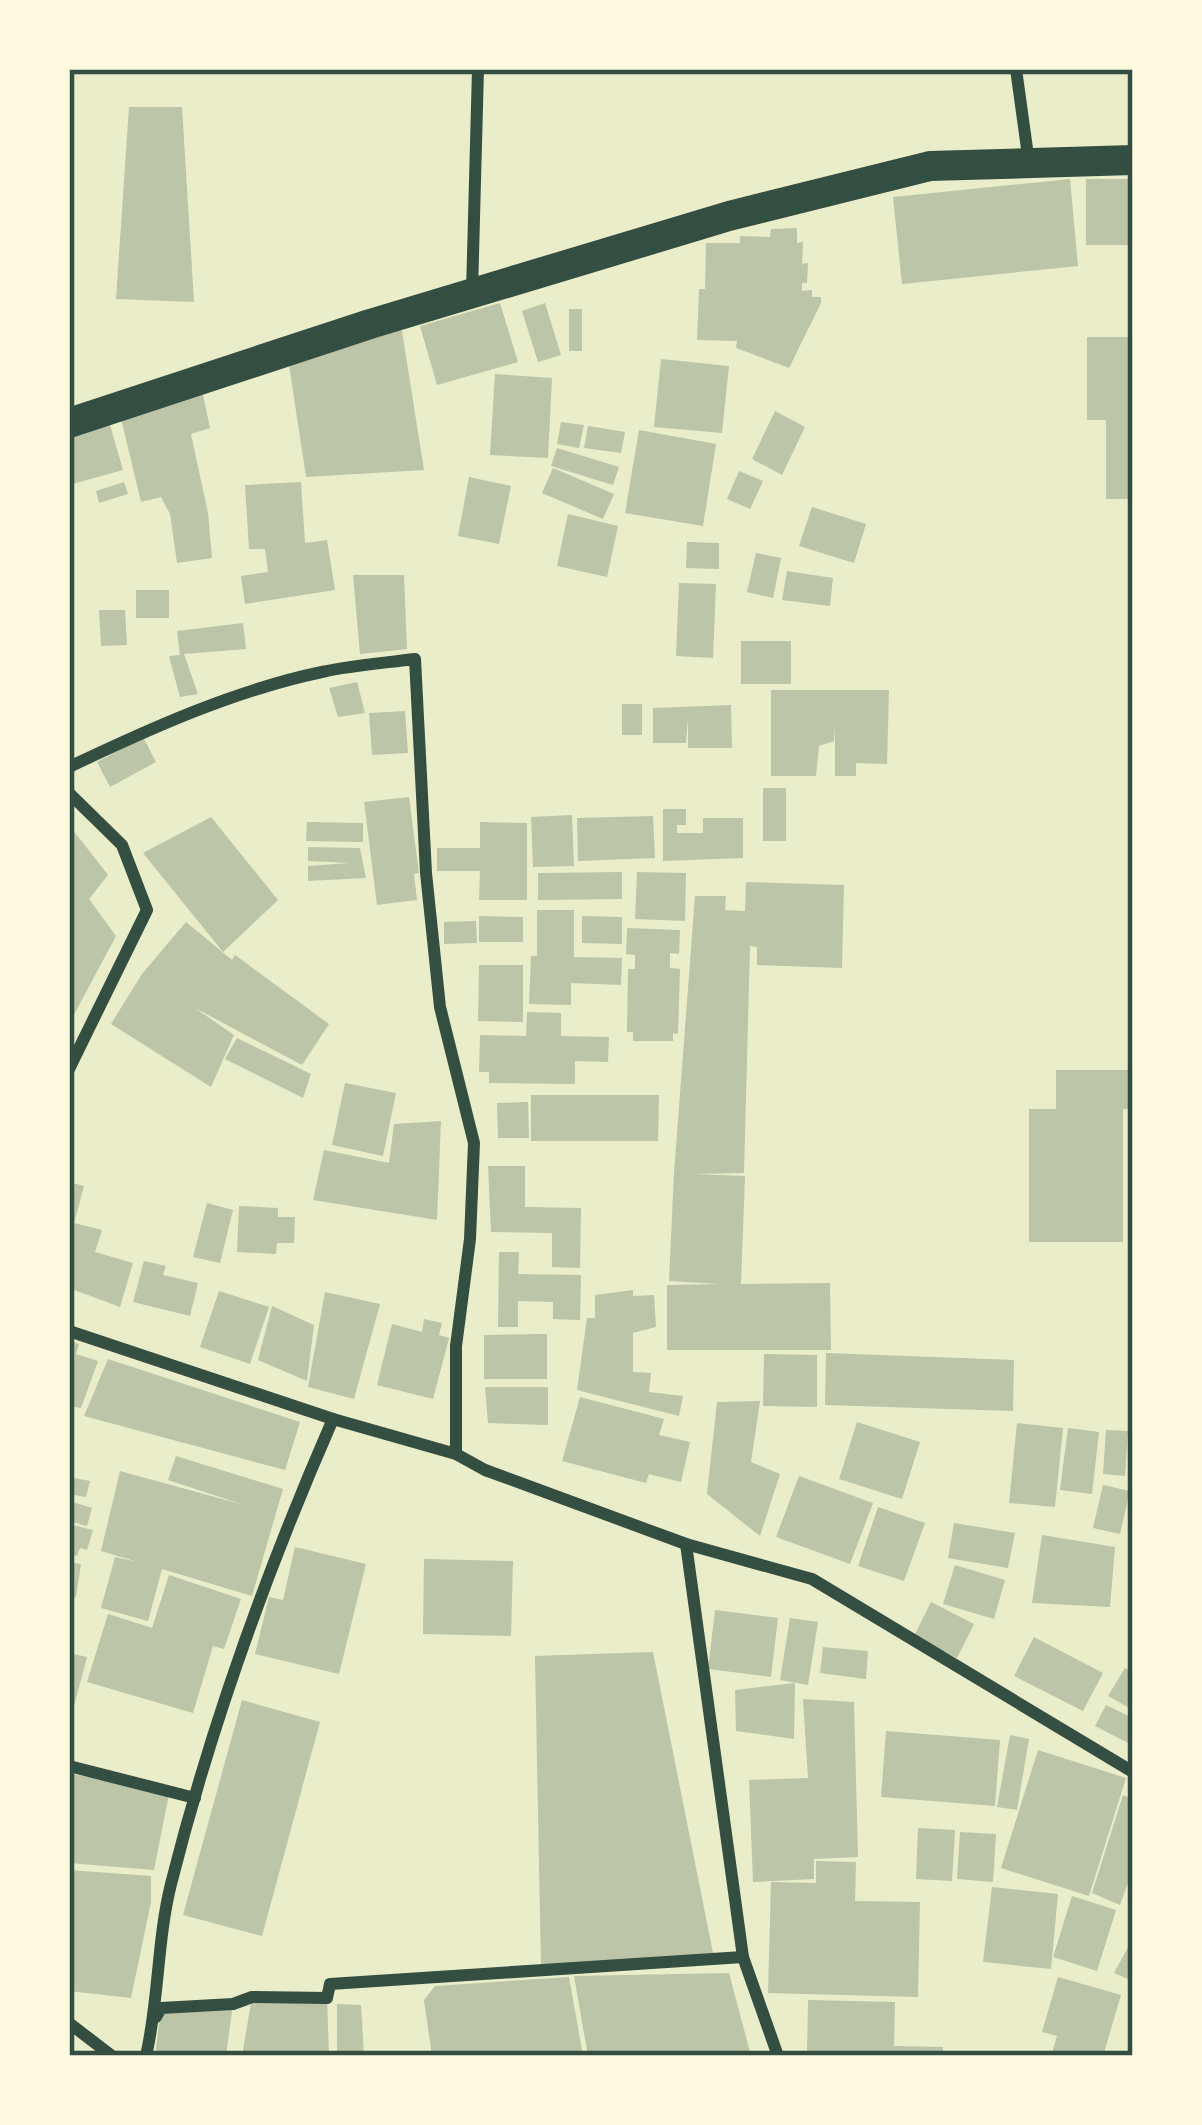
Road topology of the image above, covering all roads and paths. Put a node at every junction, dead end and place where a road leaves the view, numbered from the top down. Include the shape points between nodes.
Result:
1 (478, 69) edge
2 (1016, 69) edge
3 (1133, 160) edge
4 (1029, 163) junction
5 (472, 294) junction
6 (69, 423) edge
7 (69, 767) edge
8 (69, 793) edge
9 (69, 1069) edge
10 (69, 1330) edge
11 (333, 1419) junction
12 (455, 1454) junction
13 (686, 1544) junction
14 (69, 1766) edge
15 (1133, 1772) edge
16 (195, 1798) junction
17 (743, 1958) junction
18 (155, 2018) junction
19 (69, 2023) edge
20 (112, 2056) edge
21 (146, 2056) edge
22 (778, 2056) edge

1 - 5 street
2 - 4 street
3 - 4 highway
4 - 5 highway via 930,166
5 - 6 highway
7 - 12 street via 233,699 322,672 415,659 440,1007 474,1143
8 - 9 street via 122,845 147,910
10 - 11 street
11 - 12 street
11 - 16 street via 250,1620
12 - 13 street
13 - 15 street via 812,1579
13 - 17 street
14 - 16 street
16 - 18 street via 169,1891
17 - 18 street via 330,1984 327,1998 252,1997 161,2008
17 - 22 street
18 - 21 street
19 - 20 street

